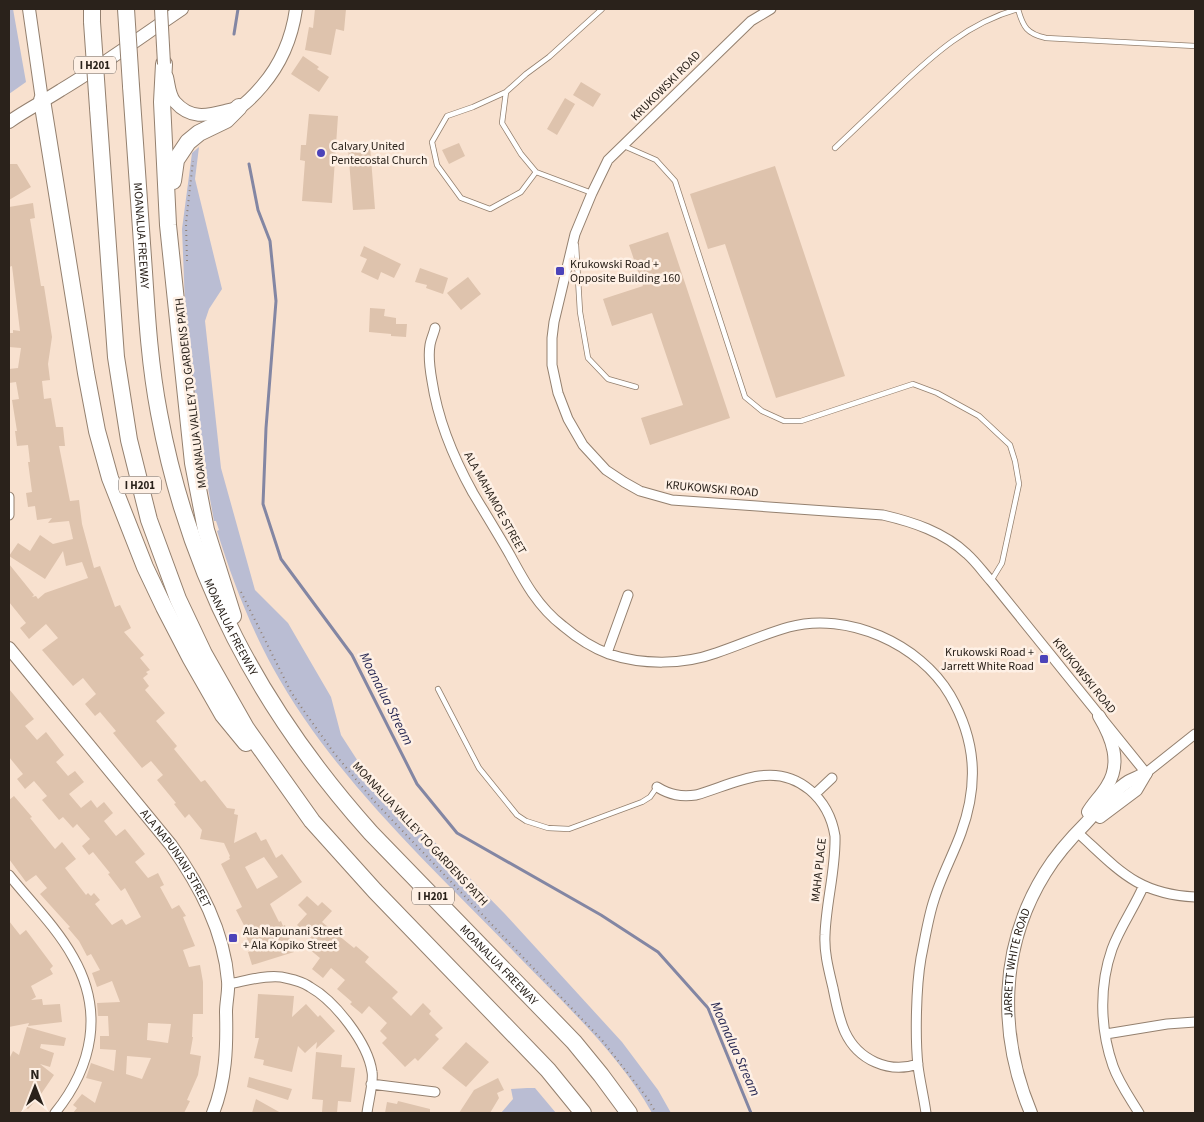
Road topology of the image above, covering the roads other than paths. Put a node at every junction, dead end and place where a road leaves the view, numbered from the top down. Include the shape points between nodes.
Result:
1 (29, 9) edge
2 (126, 9) edge
3 (161, 9) edge
4 (182, 9) edge
5 (290, 9) edge
6 (296, 9) edge
7 (602, 9) edge
8 (771, 9) edge
9 (1018, 9) edge
10 (92, 15) edge
11 (292, 30) junction
12 (1195, 46) edge
13 (164, 64) junction
14 (506, 92) junction
15 (42, 100) junction
16 (239, 107) junction
17 (9, 122) edge
18 (624, 146) junction
19 (835, 148) dead end
20 (536, 172) junction
21 (592, 193) junction
22 (575, 234) junction
23 (180, 272) junction
24 (435, 328) dead end
25 (636, 387) dead end
26 (9, 497) edge
27 (9, 515) edge
28 (990, 581) junction
29 (628, 595) dead end
30 (9, 648) edge
31 (608, 653) junction
32 (250, 669) junction
33 (438, 689) dead end
34 (1100, 716) junction
35 (1195, 734) edge
36 (1146, 773) junction
37 (832, 778) dead end
38 (657, 787) joint
39 (815, 794) junction
40 (312, 821) junction
41 (1079, 830) junction
42 (9, 875) edge
43 (1143, 887) junction
44 (1195, 897) edge
45 (228, 984) junction
46 (1195, 1022) edge
47 (1106, 1034) junction
48 (918, 1064) junction
49 (371, 1084) junction
50 (435, 1092) dead end
51 (55, 1113) edge
52 (213, 1113) edge
53 (367, 1113) edge
54 (583, 1113) edge
55 (629, 1113) edge
56 (926, 1113) edge
57 (1031, 1113) edge
58 (1140, 1113) edge

1 - 15 street
2 - 32 highway, MOANALUA FREEWAY / I H201, bridge via 150,351 160,420 172,474 197,552 229,630
3 - 13 street, bridge
4 - 15 street
5 - 11 street
6 - 11 street
7 - 14 lane
8 - 18 street, KRUKOWSKI ROAD via 751,20
9 - 12 lane via 1026,28 1034,35 1046,38
9 - 19 lane via 965,32 932,56
10 - 40 highway, I H201, bridge via 116,357 129,440 149,520 178,599 204,654 246,728
11 - 16 street via 274,70
13 - 16 street via 170,92 184,110 207,116
13 - 23 highway via 162,102 168,225
14 - 20 lane via 502,123
14 - 20 lane via 447,116 432,142 437,165 461,198 490,209 521,192
15 - 17 street
15 - 40 highway via 86,373 110,478 145,567 222,715
16 - 23 highway via 226,120 188,142 176,160 172,174
18 - 21 street, KRUKOWSKI ROAD via 608,160
18 - 28 lane via 656,160 675,181 745,397 762,411 784,422 801,422 913,384 979,416 1010,446 1019,484 1002,563
20 - 21 lane
21 - 22 street, KRUKOWSKI ROAD
22 - 25 lane via 580,312 588,358 608,379
22 - 28 street, KRUKOWSKI ROAD via 557,305 552,365 568,419 583,445 606,470 640,491 672,500 860,513 904,520 952,542
23 - 32 highway via 189,424 199,496 206,530
24 - 31 street, ALA MAHAMOE STREET via 429,346 434,394 444,431 460,470 534,597 563,626
26 - 27 street
28 - 34 street, KRUKOWSKI ROAD
29 - 31 street
30 - 45 street, ALA NAPUNANI STREET via 183,862 211,913 222,948
31 - 48 street, ALA MAHAMOE STREET via 652,662 683,660 714,654 789,627 805,624 850,626 894,642 918,658 948,692 962,718 974,774 962,831 934,898 920,961
32 - 55 highway, MOANALUA FREEWAY / I H201 via 294,736 344,802 574,1042
33 - 38 lane via 479,768 526,822 554,829 576,827 642,802
34 - 36 street, KRUKOWSKI ROAD
34 - 41 street via 1111,741 1115,764 1112,777
35 - 36 street, JARRETT WHITE ROAD
36 - 41 street, JARRETT WHITE ROAD via 1136,790
37 - 39 street
38 - 39 street, MAHA PLACE via 671,794 688,796 770,775 789,779
39 - 48 street, MAHA PLACE via 827,809 834,827 825,941 828,968 843,1027 856,1048 872,1061 906,1069
40 - 54 highway, I H201 via 548,1070
41 - 43 street via 1117,869
41 - 57 street, JARRETT WHITE ROAD via 1036,888 1012,959 1008,998 1010,1043 1021,1090
42 - 51 street via 68,949 79,968 88,996 91,1024 86,1057 74,1088
43 - 44 street via 1174,896
43 - 47 street via 1112,950 1103,993
45 - 49 street via 280,977 302,982 318,991 361,1041 373,1073
45 - 52 street, ALA NAPUNANI STREET via 225,1070
46 - 47 street
47 - 58 street via 1113,1066
48 - 56 street, ALA MAHAMOE STREET
49 - 50 street
49 - 53 street

